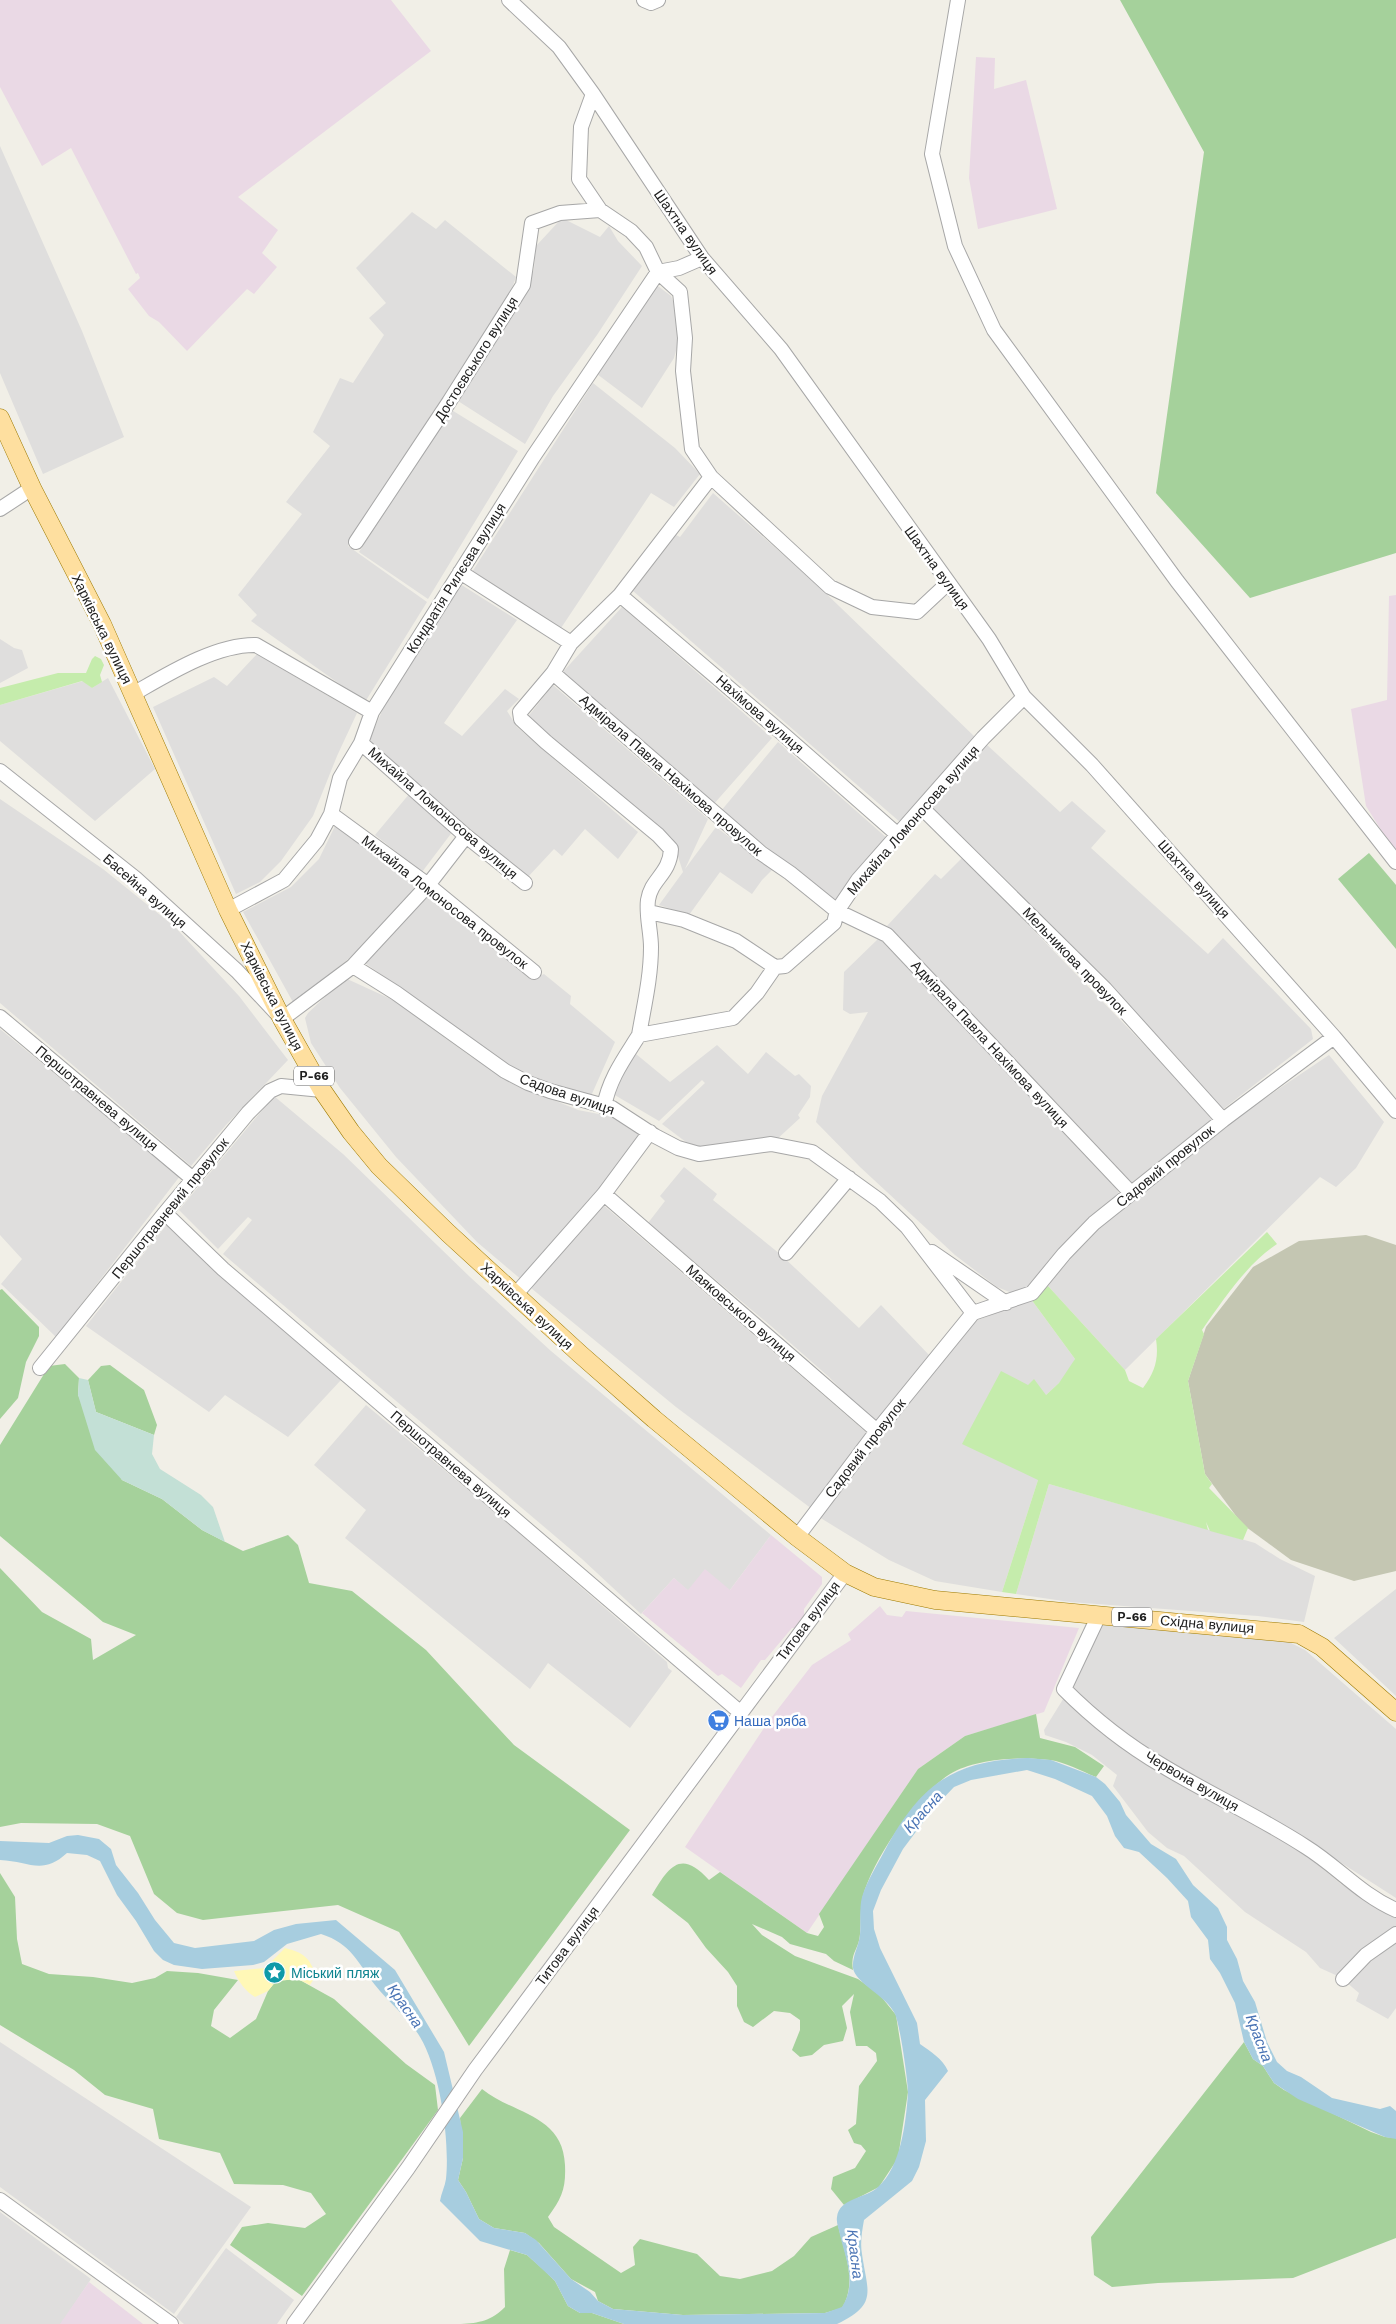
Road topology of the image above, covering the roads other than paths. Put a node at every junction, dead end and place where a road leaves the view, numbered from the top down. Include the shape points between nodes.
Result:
1 (509, 0) edge
2 (644, 0) edge
3 (658, 0) edge
4 (958, 0) edge
5 (593, 94) junction
6 (600, 210) junction
7 (702, 258) junction
8 (658, 272) junction
9 (0, 418) edge
10 (711, 477) junction
11 (32, 488) junction
12 (0, 510) edge
13 (356, 542) dead end
14 (460, 572) junction
15 (948, 583) junction
16 (620, 595) junction
17 (571, 643) junction
18 (553, 673) junction
19 (134, 694) junction
20 (1024, 697) junction
21 (372, 712) junction
22 (361, 743) junction
23 (0, 772) edge
24 (922, 808) junction
25 (331, 814) junction
26 (898, 835) junction
27 (466, 836) junction
28 (1396, 862) edge
29 (525, 883) dead end
30 (428, 884) junction
31 (228, 910) junction
32 (836, 911) junction
33 (649, 912) junction
34 (353, 966) junction
35 (780, 967) junction
36 (534, 972) dead end
37 (0, 1017) edge
38 (282, 1019) junction
39 (639, 1035) junction
40 (1334, 1037) junction
41 (322, 1090) junction
42 (604, 1106) junction
43 (1396, 1111) edge
44 (1223, 1120) junction
45 (650, 1132) junction
46 (849, 1178) junction
47 (193, 1179) junction
48 (1131, 1193) junction
49 (604, 1194) junction
50 (165, 1213) junction
51 (923, 1246) junction
52 (786, 1253) dead end
53 (516, 1295) junction
54 (1006, 1303) junction
55 (973, 1313) junction
56 (40, 1368) dead end
57 (877, 1431) junction
58 (797, 1537) junction
59 (845, 1573) junction
60 (1099, 1614) junction
61 (741, 1712) junction
62 (1396, 1712) edge
63 (1396, 1910) edge
64 (1396, 1934) edge
65 (1343, 1979) dead end
66 (0, 2200) edge
67 (171, 2324) edge
68 (294, 2324) edge

1 - 5 street, Шахтна вулиця via 559,47
2 - 3 street via 651,3
4 - 28 street via 932,154 955,246 994,330 1177,581
5 - 6 street via 581,127 579,178
5 - 7 street, Шахтна вулиця
6 - 8 street via 631,231 646,247
6 - 13 street, Достоєвського вулиця via 560,213 532,223 523,285
7 - 8 street via 679,268
7 - 15 street, Шахтна вулиця via 781,349
8 - 10 street via 680,292 685,338 683,372 692,449
8 - 14 street, Кондратія Рилєєва вулиця via 533,456
9 - 11 main road, Харківська вулиця / Р-66
10 - 15 street via 830,587 872,607 917,612
10 - 16 street
11 - 12 street
11 - 19 main road, Харківська вулиця / Р-66
14 - 17 street
14 - 21 street, Кондратія Рилєєва вулиця
15 - 20 street, Шахтна вулиця via 989,639
16 - 17 street
16 - 26 street, Нахімова вулиця
17 - 18 street
18 - 32 street, Адмірала Павла Нахімова провулок via 720,820
18 - 33 street via 526,703 520,712 521,719 671,848 670,862 650,890
19 - 21 street via 168,674 226,649 256,645
19 - 31 main road, Харківська вулиця / Р-66
20 - 24 street, Михайла Ломоносова вулиця
20 - 40 street, Шахтна вулиця via 1092,765
21 - 22 street, Кондратія Рилєєва вулиця
22 - 25 street, Кондратія Рилєєва вулиця via 340,778
22 - 27 street, Михайла Ломоносова вулиця
23 - 38 street, Басейна вулиця via 135,878 237,971
24 - 26 street, Михайла Ломоносова вулиця
24 - 44 street, Мельникова провулок via 1106,989
25 - 30 street, Михайла Ломоносова провулок
25 - 31 street, Кондратія Рилєєва вулиця via 318,840 284,880
26 - 32 street, Михайла Ломоносова вулиця via 858,880
27 - 29 street, Михайла Ломоносова вулиця
27 - 30 street
30 - 34 street
30 - 36 street, Михайла Ломоносова провулок
31 - 38 main road, Харківська вулиця / Р-66
32 - 35 street, Михайла Ломоносова вулиця via 834,923
32 - 48 street, Адмірала Павла Нахімова вулиця via 887,934
33 - 35 street via 684,920 736,941
33 - 39 street via 650,971
34 - 38 street
34 - 42 street, Садова вулиця via 528,1084
35 - 39 street, Михайла Ломоносова вулиця via 733,1018
37 - 47 street, Першотравнева вулиця
38 - 41 main road, Харківська вулиця / Р-66
39 - 42 street via 613,1076
40 - 43 street, Шахтна вулиця
40 - 44 street, Садовий провулок
41 - 47 street, Першотравневий провулок via 281,1086 270,1091 248,1112
41 - 53 main road, Харківська вулиця / Р-66 via 350,1132 379,1166
42 - 45 street, Садова вулиця
44 - 48 street, Садовий провулок
45 - 46 street, Садова вулиця via 678,1148 699,1154 771,1144 812,1152
45 - 49 street
46 - 51 street, Садова вулиця via 880,1201
46 - 52 street
47 - 50 street, Першотравневий провулок
48 - 54 street, Садовий провулок via 1094,1223 1032,1293
49 - 53 street
49 - 57 street, Маяковського вулиця
50 - 56 street, Першотравневий провулок
50 - 61 street, Першотравнева вулиця via 223,1269
51 - 54 street
51 - 55 street, Садова вулиця
53 - 58 main road, Харківська вулиця / Р-66 via 654,1419
54 - 55 street, Садовий провулок
55 - 57 street, Садовий провулок
57 - 58 street, Садовий провулок
58 - 59 main road, Харківська вулиця / Р-66
59 - 60 main road, Східна вулиця / Р-66 via 874,1587 935,1600
59 - 61 street, Титова вулиця
60 - 62 main road, Східна вулиця / Р-66 via 1299,1634 1322,1647
60 - 63 street, Червона вулиця via 1064,1689 1073,1698 1162,1766 1307,1847 1358,1889
61 - 68 street, Титова вулиця via 475,2070
64 - 65 street via 1366,1955
66 - 67 street

